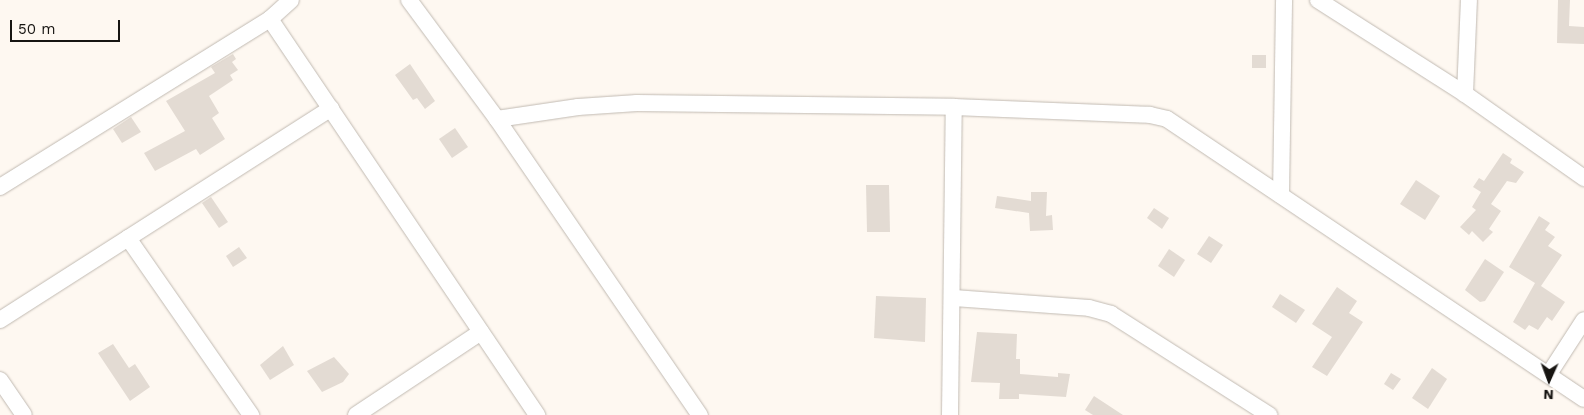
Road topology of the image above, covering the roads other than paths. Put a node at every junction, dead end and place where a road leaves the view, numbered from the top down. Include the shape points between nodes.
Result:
1 (291, 0) edge
2 (409, 0) edge
3 (1284, 0) edge
4 (1318, 0) edge
5 (1469, 0) edge
6 (270, 18) junction
7 (1465, 94) junction
8 (954, 107) junction
9 (331, 108) junction
10 (497, 119) junction
11 (1584, 178) edge
12 (0, 187) edge
13 (1281, 195) junction
14 (128, 238) junction
15 (954, 298) junction
16 (0, 320) edge
17 (1584, 320) edge
18 (481, 332) junction
19 (1549, 374) junction
20 (0, 380) edge
21 (1584, 398) edge
22 (24, 415) edge
23 (252, 415) edge
24 (356, 415) edge
25 (537, 415) edge
26 (700, 415) edge
27 (950, 415) edge
28 (1269, 415) edge

1 - 6 street
2 - 10 street
3 - 13 street
4 - 7 street
5 - 7 street
6 - 9 street
6 - 12 street
7 - 11 street
8 - 10 street via 637,103 578,107
8 - 13 street via 1150,115 1167,119
8 - 15 street
9 - 14 street
9 - 18 street
10 - 26 street
13 - 19 street
14 - 16 street
14 - 23 street
15 - 27 street
15 - 28 street via 1089,308 1111,314
17 - 19 street
18 - 24 street
18 - 25 street
19 - 21 street
20 - 22 street

